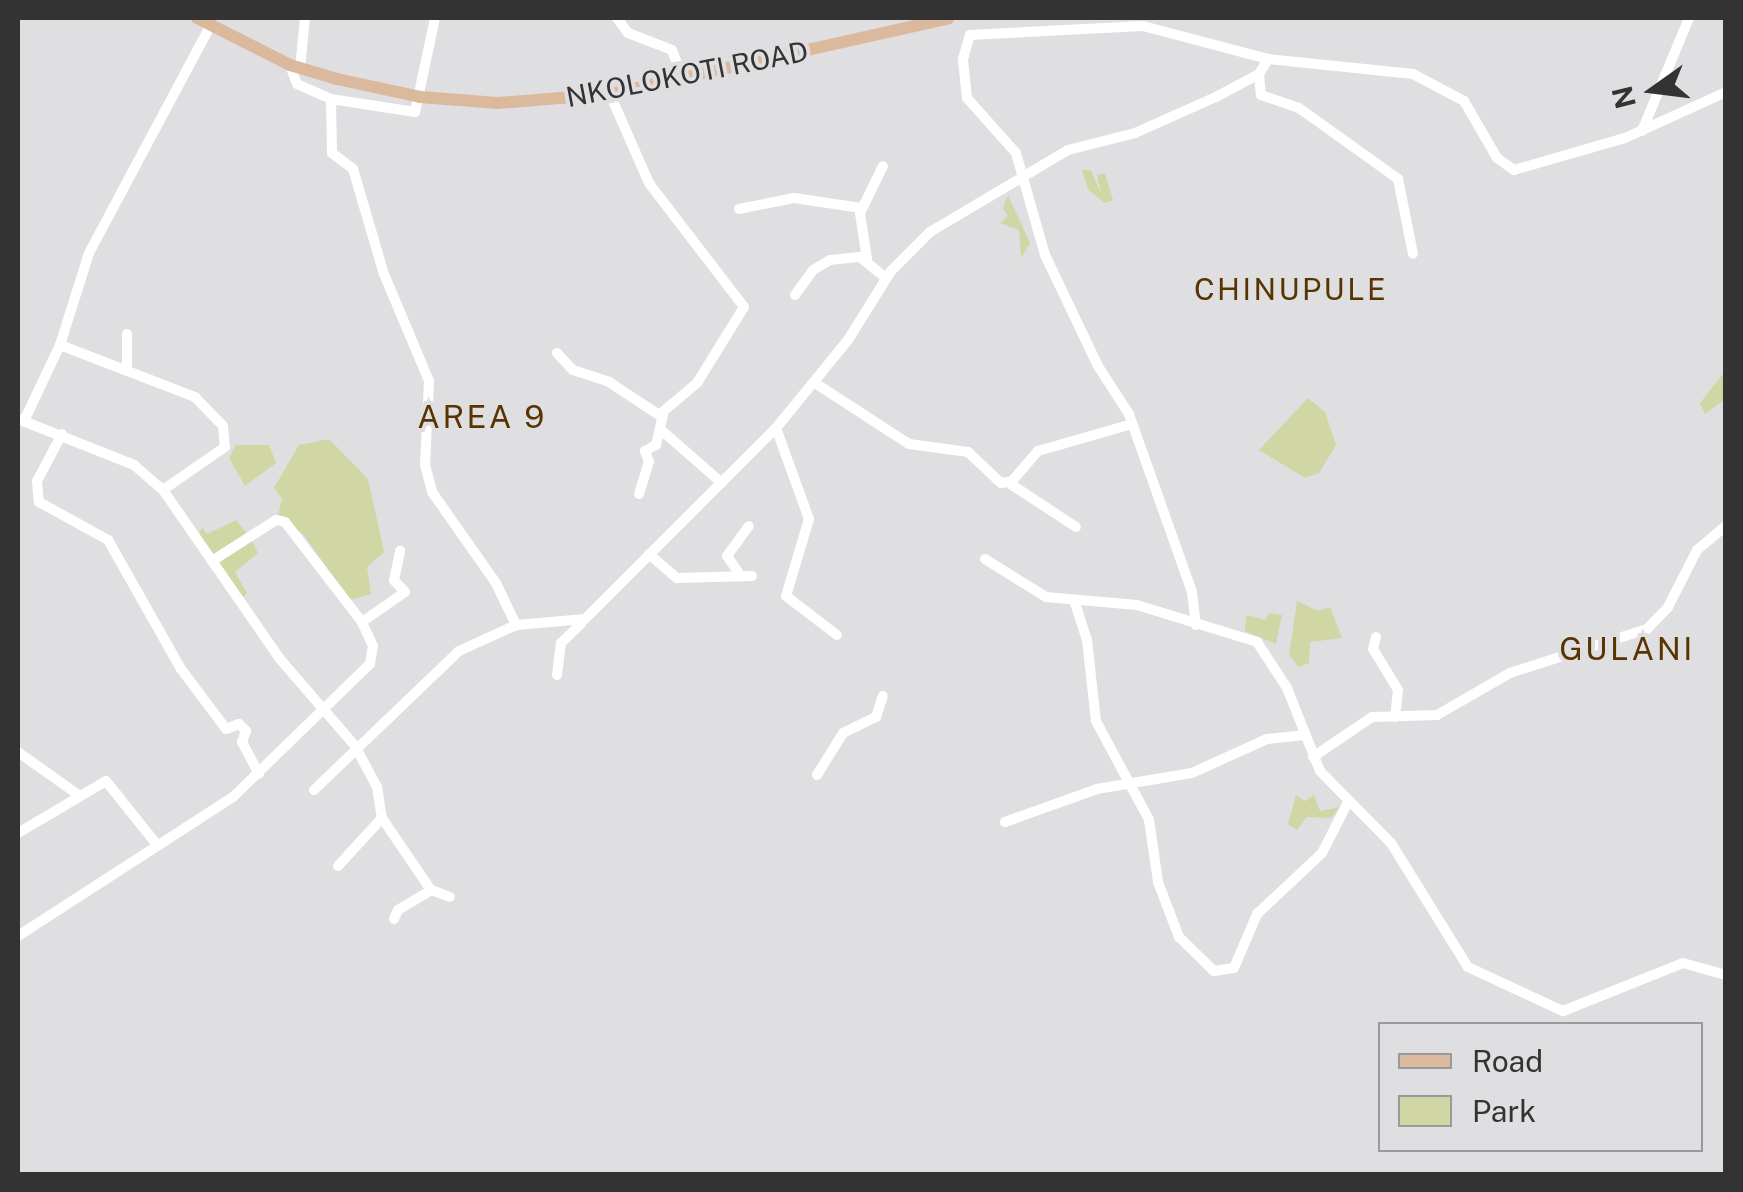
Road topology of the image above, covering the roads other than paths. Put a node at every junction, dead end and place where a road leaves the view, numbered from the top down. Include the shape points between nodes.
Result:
1 (198, 18) edge
2 (305, 18) edge
3 (435, 18) edge
4 (616, 18) edge
5 (949, 18) edge
6 (1000, 18) edge
7 (1688, 18) edge
8 (929, 20) edge
9 (1072, 22) edge
10 (210, 26) junction
11 (1002, 30) junction
12 (1268, 60) junction
13 (295, 66) junction
14 (1259, 74) junction
15 (683, 78) junction
16 (1726, 92) edge
17 (610, 94) junction
18 (420, 97) junction
19 (331, 99) junction
20 (1642, 132) junction
21 (882, 166) dead end
22 (1023, 181) junction
23 (861, 208) junction
24 (738, 209) dead end
25 (1413, 254) dead end
26 (868, 260) junction
27 (886, 278) junction
28 (795, 295) dead end
29 (126, 334) dead end
30 (60, 345) junction
31 (557, 353) dead end
32 (127, 370) junction
33 (815, 383) junction
34 (663, 414) junction
35 (21, 420) edge
36 (1132, 424) junction
37 (776, 428) junction
38 (660, 429) junction
39 (62, 434) junction
40 (722, 483) junction
41 (1009, 483) junction
42 (163, 490) junction
43 (639, 494) dead end
44 (749, 526) dead end
45 (1726, 526) edge
46 (1076, 527) dead end
47 (400, 551) dead end
48 (649, 554) junction
49 (985, 558) dead end
50 (212, 561) junction
51 (1074, 600) junction
52 (585, 620) junction
53 (362, 622) junction
54 (516, 625) junction
55 (1196, 625) junction
56 (837, 635) dead end
57 (1376, 637) dead end
58 (556, 675) dead end
59 (883, 696) dead end
60 (323, 711) junction
61 (1394, 716) junction
62 (1304, 736) junction
63 (356, 746) junction
64 (18, 752) edge
65 (1312, 757) junction
66 (260, 774) junction
67 (817, 775) dead end
68 (1132, 784) junction
69 (314, 790) dead end
70 (80, 796) junction
71 (1347, 804) junction
72 (382, 818) junction
73 (1005, 822) dead end
74 (18, 833) edge
75 (158, 846) junction
76 (338, 866) dead end
77 (430, 890) junction
78 (450, 898) dead end
79 (394, 919) dead end
80 (18, 936) edge
81 (1726, 976) edge

1 - 10 main road, NKOLOKOTI ROAD
2 - 13 street
3 - 18 street
4 - 15 street via 628,34 672,50
5 - 8 main road, NKOLOKOTI ROAD
6 - 11 street
7 - 20 street
8 - 15 main road, NKOLOKOTI ROAD
9 - 11 street
9 - 12 street via 1174,30
10 - 13 main road, NKOLOKOTI ROAD
10 - 30 street via 89,254
11 - 22 street via 966,40 964,90 1016,153
12 - 14 street
12 - 20 street via 1365,65 1436,83 1464,101 1497,158 1514,170
13 - 18 main road, NKOLOKOTI ROAD
13 - 19 street via 297,84
14 - 22 street via 1135,133 1068,150
14 - 25 street via 1261,96 1299,108 1398,179
15 - 17 main road, NKOLOKOTI ROAD
16 - 20 street
17 - 18 main road, NKOLOKOTI ROAD via 498,103
17 - 34 street via 649,183 744,303 715,358
18 - 19 street via 412,113
19 - 54 street via 332,153 353,170 379,260 429,380 425,465 432,492 496,583
21 - 23 street
22 - 27 street via 953,215
22 - 36 street via 1044,255
23 - 24 street via 794,198
23 - 26 street
26 - 27 street
26 - 28 street via 820,264
27 - 33 street
29 - 32 street
30 - 32 street
30 - 35 street
31 - 34 street via 572,370
32 - 42 street via 195,397 227,438 216,454
33 - 37 street
33 - 41 street via 909,444 968,452
34 - 38 street
35 - 39 street
36 - 41 street via 1038,451
36 - 55 street via 1192,592
37 - 40 street
37 - 56 street via 809,519 786,596
38 - 40 street
38 - 43 street via 656,445 645,451 649,462
39 - 42 street via 134,465
39 - 66 street via 37,481 39,502 108,540 181,670 226,730 239,724 246,732 242,742
40 - 48 street
41 - 46 street
42 - 50 street
44 - 48 street via 727,556 746,576 677,578
45 - 61 street via 1697,550 1668,607 1647,629 1510,674 1445,712
47 - 53 street via 394,580 405,592
48 - 52 street
49 - 51 street via 1046,597
50 - 53 street via 276,520 284,522
50 - 60 street
51 - 55 street via 1137,606
51 - 68 street via 1087,640 1096,721
52 - 54 street
52 - 58 street via 561,642
53 - 60 street via 373,659
54 - 63 street via 458,651
55 - 62 street via 1244,635 1262,647 1287,688
57 - 61 street via 1377,658 1398,690
59 - 67 street via 876,717 843,733
60 - 63 street
60 - 66 street
61 - 65 street via 1368,718
62 - 65 street
62 - 68 street via 1266,739 1192,773
63 - 69 street
63 - 72 street via 377,787
64 - 70 street
65 - 71 street
66 - 75 street
68 - 71 street via 1149,820 1158,882 1179,937 1217,972 1234,968 1256,914 1322,853
68 - 73 street
70 - 74 street
70 - 75 street via 100,782 112,784
71 - 81 street via 1396,850 1468,967 1563,1012 1683,963
72 - 76 street
72 - 77 street
75 - 80 street
77 - 78 street
77 - 79 street

